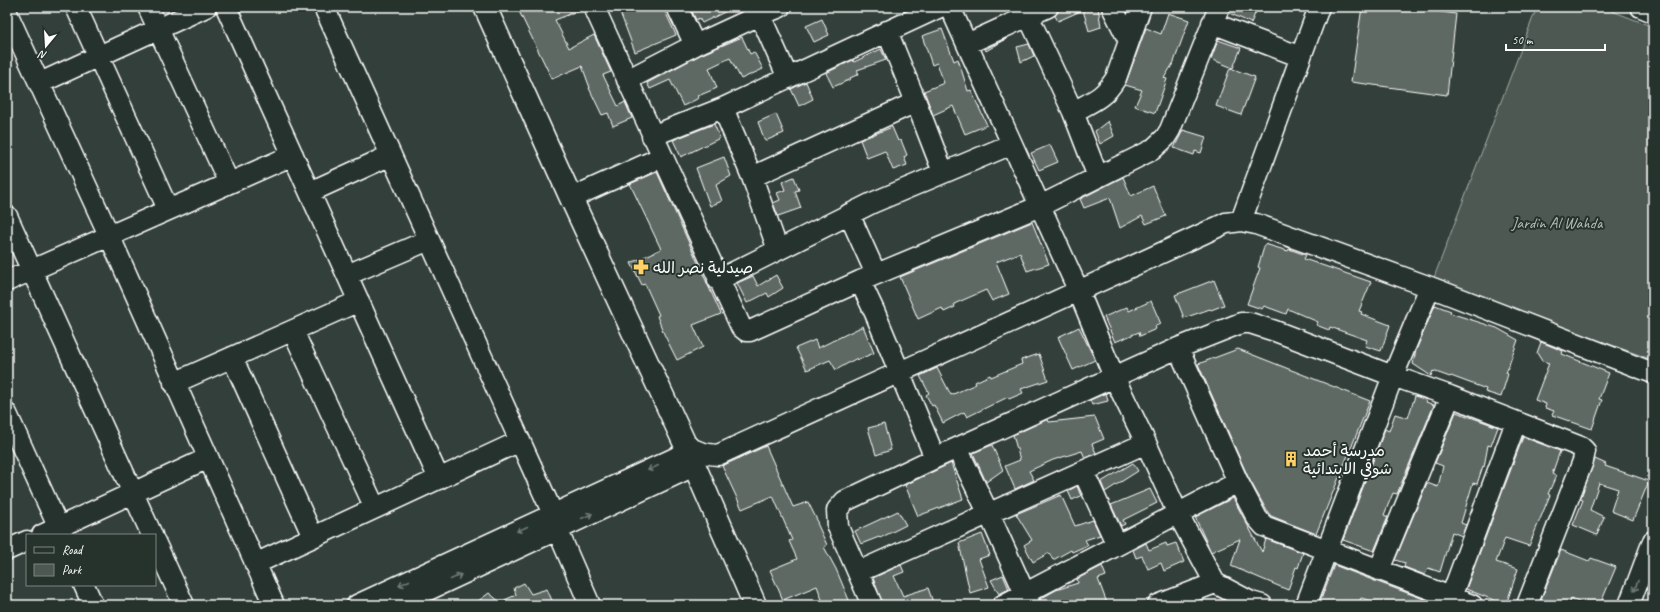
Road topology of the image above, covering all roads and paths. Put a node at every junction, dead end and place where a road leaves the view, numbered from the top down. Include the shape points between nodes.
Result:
1 (76, 7) edge
2 (148, 7) edge
3 (206, 7) edge
4 (226, 7) edge
5 (324, 7) edge
6 (485, 7) edge
7 (594, 7) edge
8 (678, 7) edge
9 (780, 7) edge
10 (940, 7) edge
11 (950, 7) edge
12 (1048, 7) edge
13 (1112, 7) edge
14 (1141, 7) edge
15 (1319, 7) edge
16 (1641, 7) edge
17 (1026, 12) edge
18 (1653, 12) edge
19 (7, 13) edge
20 (1216, 15) edge
21 (760, 16) junction
22 (158, 29) junction
23 (887, 32) junction
24 (1129, 41) junction
25 (967, 44) junction
26 (695, 45) junction
27 (99, 56) junction
28 (1301, 57) junction
29 (788, 78) junction
30 (627, 80) junction
31 (40, 83) junction
32 (916, 102) junction
33 (723, 108) junction
34 (1073, 112) junction
35 (652, 136) junction
36 (1012, 144) junction
37 (293, 154) junction
38 (391, 155) junction
39 (662, 157) junction
40 (943, 172) junction
41 (1098, 177) junction
42 (752, 178) junction
43 (229, 183) junction
44 (310, 192) junction
45 (571, 198) junction
46 (1040, 206) junction
47 (168, 209) junction
48 (849, 214) junction
49 (7, 216) edge
50 (1241, 221) junction
51 (109, 235) junction
52 (429, 240) junction
53 (778, 250) junction
54 (32, 269) junction
55 (347, 275) junction
56 (868, 278) junction
57 (718, 280) junction
58 (7, 281) edge
59 (1430, 287) junction
60 (1079, 292) junction
61 (359, 301) junction
62 (293, 330) junction
63 (1178, 348) junction
64 (232, 357) junction
65 (898, 372) junction
66 (1653, 373) edge
67 (1393, 376) junction
68 (1114, 377) junction
69 (174, 382) junction
70 (1450, 396) junction
71 (7, 414) edge
72 (1516, 422) junction
73 (520, 441) junction
74 (1146, 443) junction
75 (957, 448) junction
76 (718, 455) junction
77 (208, 458) junction
78 (935, 458) junction
79 (692, 462) junction
80 (1084, 470) junction
81 (439, 479) junction
82 (1238, 482) junction
83 (133, 492) junction
84 (375, 508) junction
85 (988, 513) junction
86 (1178, 514) junction
87 (555, 522) junction
88 (54, 533) edge
89 (152, 534) edge
90 (313, 537) junction
91 (26, 541) edge
92 (1653, 541) edge
93 (156, 544) edge
94 (1117, 545) junction
95 (7, 550) edge
96 (1326, 550) junction
97 (255, 564) junction
98 (1379, 570) junction
99 (858, 572) junction
100 (1215, 583) junction
101 (84, 586) edge
102 (1451, 597) junction
103 (1028, 599) edge
104 (93, 605) edge
105 (184, 605) edge
106 (274, 605) edge
107 (356, 605) edge
108 (396, 605) edge
109 (590, 605) edge
110 (755, 605) edge
111 (872, 605) edge
112 (1003, 605) edge
113 (1158, 605) edge
114 (1262, 605) edge
115 (1306, 605) edge
116 (1472, 605) edge
117 (1527, 605) edge
118 (1629, 605) edge

1 - 27 street
2 - 22 street
3 - 22 street
4 - 37 street
5 - 38 street
6 - 45 main road
7 - 30 street
8 - 26 street
9 - 21 street
10 - 23 street
11 - 25 street
12 - 17 street
13 - 24 street
14 - 24 street
15 - 28 street
16 - 18 street
17 - 25 street
17 - 34 street
19 - 31 street
20 - 28 street
20 - 41 street via 1165,138 1152,150
21 - 26 street
21 - 29 street
22 - 27 street
22 - 43 street
23 - 29 street
23 - 32 street
24 - 34 street via 1110,88 1102,97
25 - 36 street
26 - 30 street
27 - 31 street
27 - 47 street
28 - 50 street
29 - 33 street
30 - 35 street
31 - 51 street
32 - 40 street
32 - 42 street
33 - 35 street
33 - 42 street
34 - 41 street
35 - 39 street
36 - 40 street
36 - 46 street
37 - 43 street
37 - 44 street
38 - 44 street
38 - 52 street
39 - 45 street
39 - 57 street
40 - 48 street
41 - 46 street
42 - 53 street
43 - 47 street
44 - 55 street
45 - 79 main road
46 - 56 street
46 - 60 street
47 - 51 street
48 - 53 street
48 - 56 street
49 - 54 street
50 - 59 street via 1256,224
50 - 60 street via 1226,223
51 - 54 street
51 - 69 street
52 - 55 street
52 - 73 street
53 - 57 street
54 - 58 street
54 - 83 street
55 - 61 street
56 - 57 street via 750,331 740,327
56 - 65 street via 875,313
59 - 66 street
59 - 67 street
60 - 65 street
60 - 68 street
61 - 62 street
61 - 81 street
62 - 64 street
62 - 84 street
63 - 67 street via 1241,323 1250,324
63 - 68 street
63 - 82 street
64 - 69 street
64 - 90 street
65 - 76 street
65 - 78 street
67 - 70 street
67 - 96 street
68 - 74 street
68 - 75 street
69 - 77 street
70 - 72 street
70 - 98 street
71 - 88 street
72 - 102 street
72 - 117 street via 1572,442 1585,450
73 - 81 street
73 - 87 street
74 - 80 street
74 - 86 street
75 - 78 street
75 - 85 street
76 - 79 street via 711,464
76 - 79 street via 695,451
77 - 83 street
77 - 97 street
78 - 99 street via 845,501 837,510 838,527
79 - 87 street
79 - 110 main road
80 - 85 street
80 - 94 street
81 - 84 street
82 - 86 street
82 - 96 street via 1256,518 1264,526
83 - 88 street
83 - 89 street
84 - 90 street
85 - 99 street
85 - 103 street
86 - 94 street
86 - 100 street
87 -> 107 street
108 -> 87 street
87 - 109 street
90 - 97 street
91 - 95 street
92 -> 118 street
93 - 105 street
94 - 103 street
96 - 98 street
96 - 115 street
97 - 106 street
98 - 102 street
99 - 111 street
100 - 113 street
100 - 114 street
101 - 104 street
102 - 116 street
103 - 112 street

